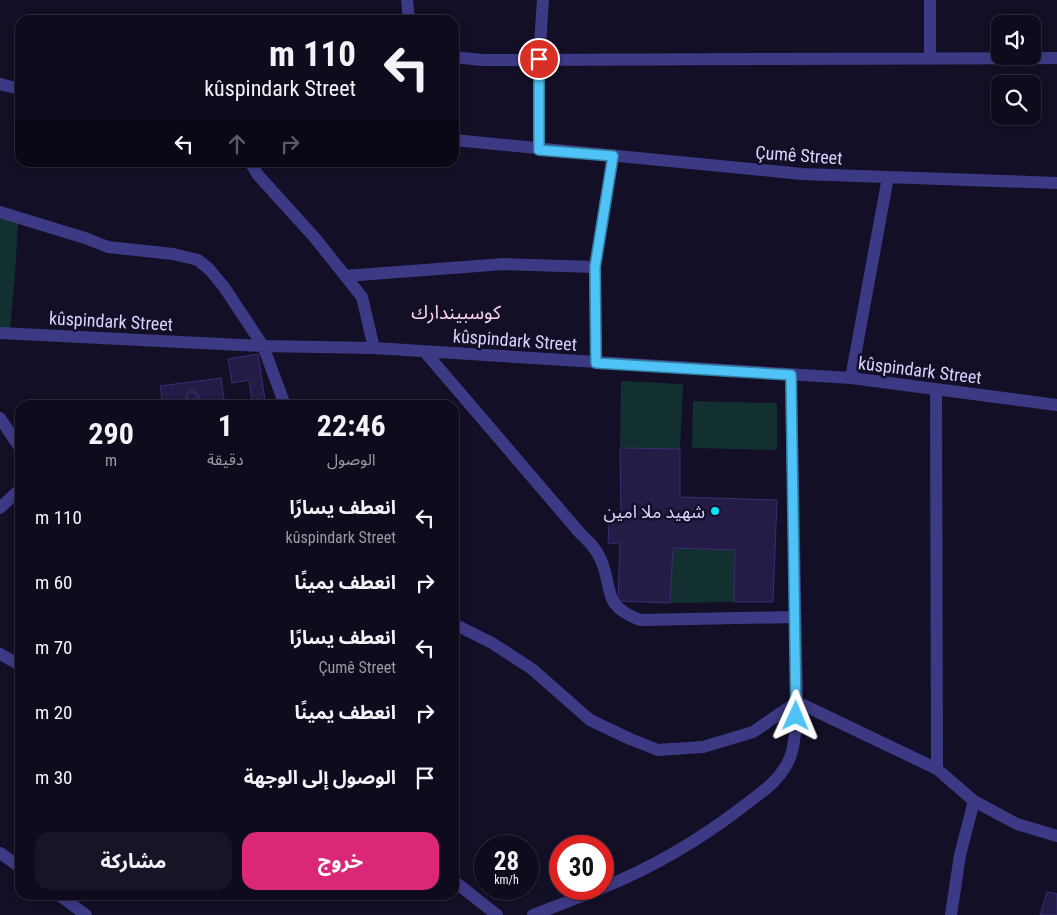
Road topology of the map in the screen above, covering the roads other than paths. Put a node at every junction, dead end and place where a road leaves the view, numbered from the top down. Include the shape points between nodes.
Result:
1 (407, 0) edge
2 (543, 0) edge
3 (930, 0) edge
4 (408, 15) edge
5 (459, 58) edge
6 (930, 58) junction
7 (1057, 58) edge
8 (539, 59) junction
9 (0, 84) edge
10 (15, 88) edge
11 (459, 141) edge
12 (539, 150) junction
13 (613, 156) junction
14 (253, 167) edge
15 (888, 178) junction
16 (1057, 183) edge
17 (0, 212) edge
18 (595, 267) junction
19 (346, 276) junction
20 (0, 333) edge
21 (263, 346) junction
22 (374, 348) junction
23 (425, 352) junction
24 (596, 363) junction
25 (791, 375) junction
26 (851, 378) junction
27 (936, 390) junction
28 (283, 400) edge
29 (1057, 405) edge
30 (0, 418) edge
31 (15, 440) edge
32 (15, 494) edge
33 (0, 508) edge
34 (795, 617) junction
35 (459, 626) edge
36 (0, 654) edge
37 (15, 662) edge
38 (797, 702) junction
39 (937, 769) junction
40 (974, 801) junction
41 (1057, 836) edge
42 (0, 852) edge
43 (15, 863) edge
44 (614, 883) edge
45 (459, 885) edge
46 (66, 900) edge
47 (571, 900) edge
48 (494, 914) edge
49 (86, 915) edge
50 (533, 915) edge
51 (951, 915) edge

1 - 4 street
2 - 8 street
3 - 6 street
5 - 8 street
6 - 7 street
6 - 8 street
8 - 12 street
9 - 10 street
11 - 12 street, Çumê Street
12 - 13 street, Çumê Street
13 - 15 street, Çumê Street via 802,174
13 - 18 street
14 - 19 street
15 - 16 street, Çumê Street
15 - 26 street
17 - 21 street via 108,247 198,260 224,287
18 - 19 street via 504,264
18 - 24 street
19 - 22 street via 362,298
20 - 21 street, kûspindark Street
21 - 22 street, kûspindark Street
21 - 28 street
22 - 23 street, kûspindark Street
23 - 24 street, kûspindark Street
23 - 34 street via 595,548 602,561 610,595 616,607 625,614 640,620
24 - 25 street, kûspindark Street
25 - 26 street, kûspindark Street
25 - 34 street
26 - 27 street, kûspindark Street
27 - 29 street, kûspindark Street
27 - 39 street
30 - 31 street
32 - 33 street
34 - 38 street
35 - 38 street via 492,642 532,669 590,720 658,750 704,747 753,732
36 - 37 street
38 - 39 street
38 - 44 street via 789,760 778,779 689,845
39 - 40 street
40 - 41 street via 1017,824
40 - 51 street via 960,855
42 - 43 street
45 - 48 street
46 - 49 street
47 - 50 street

